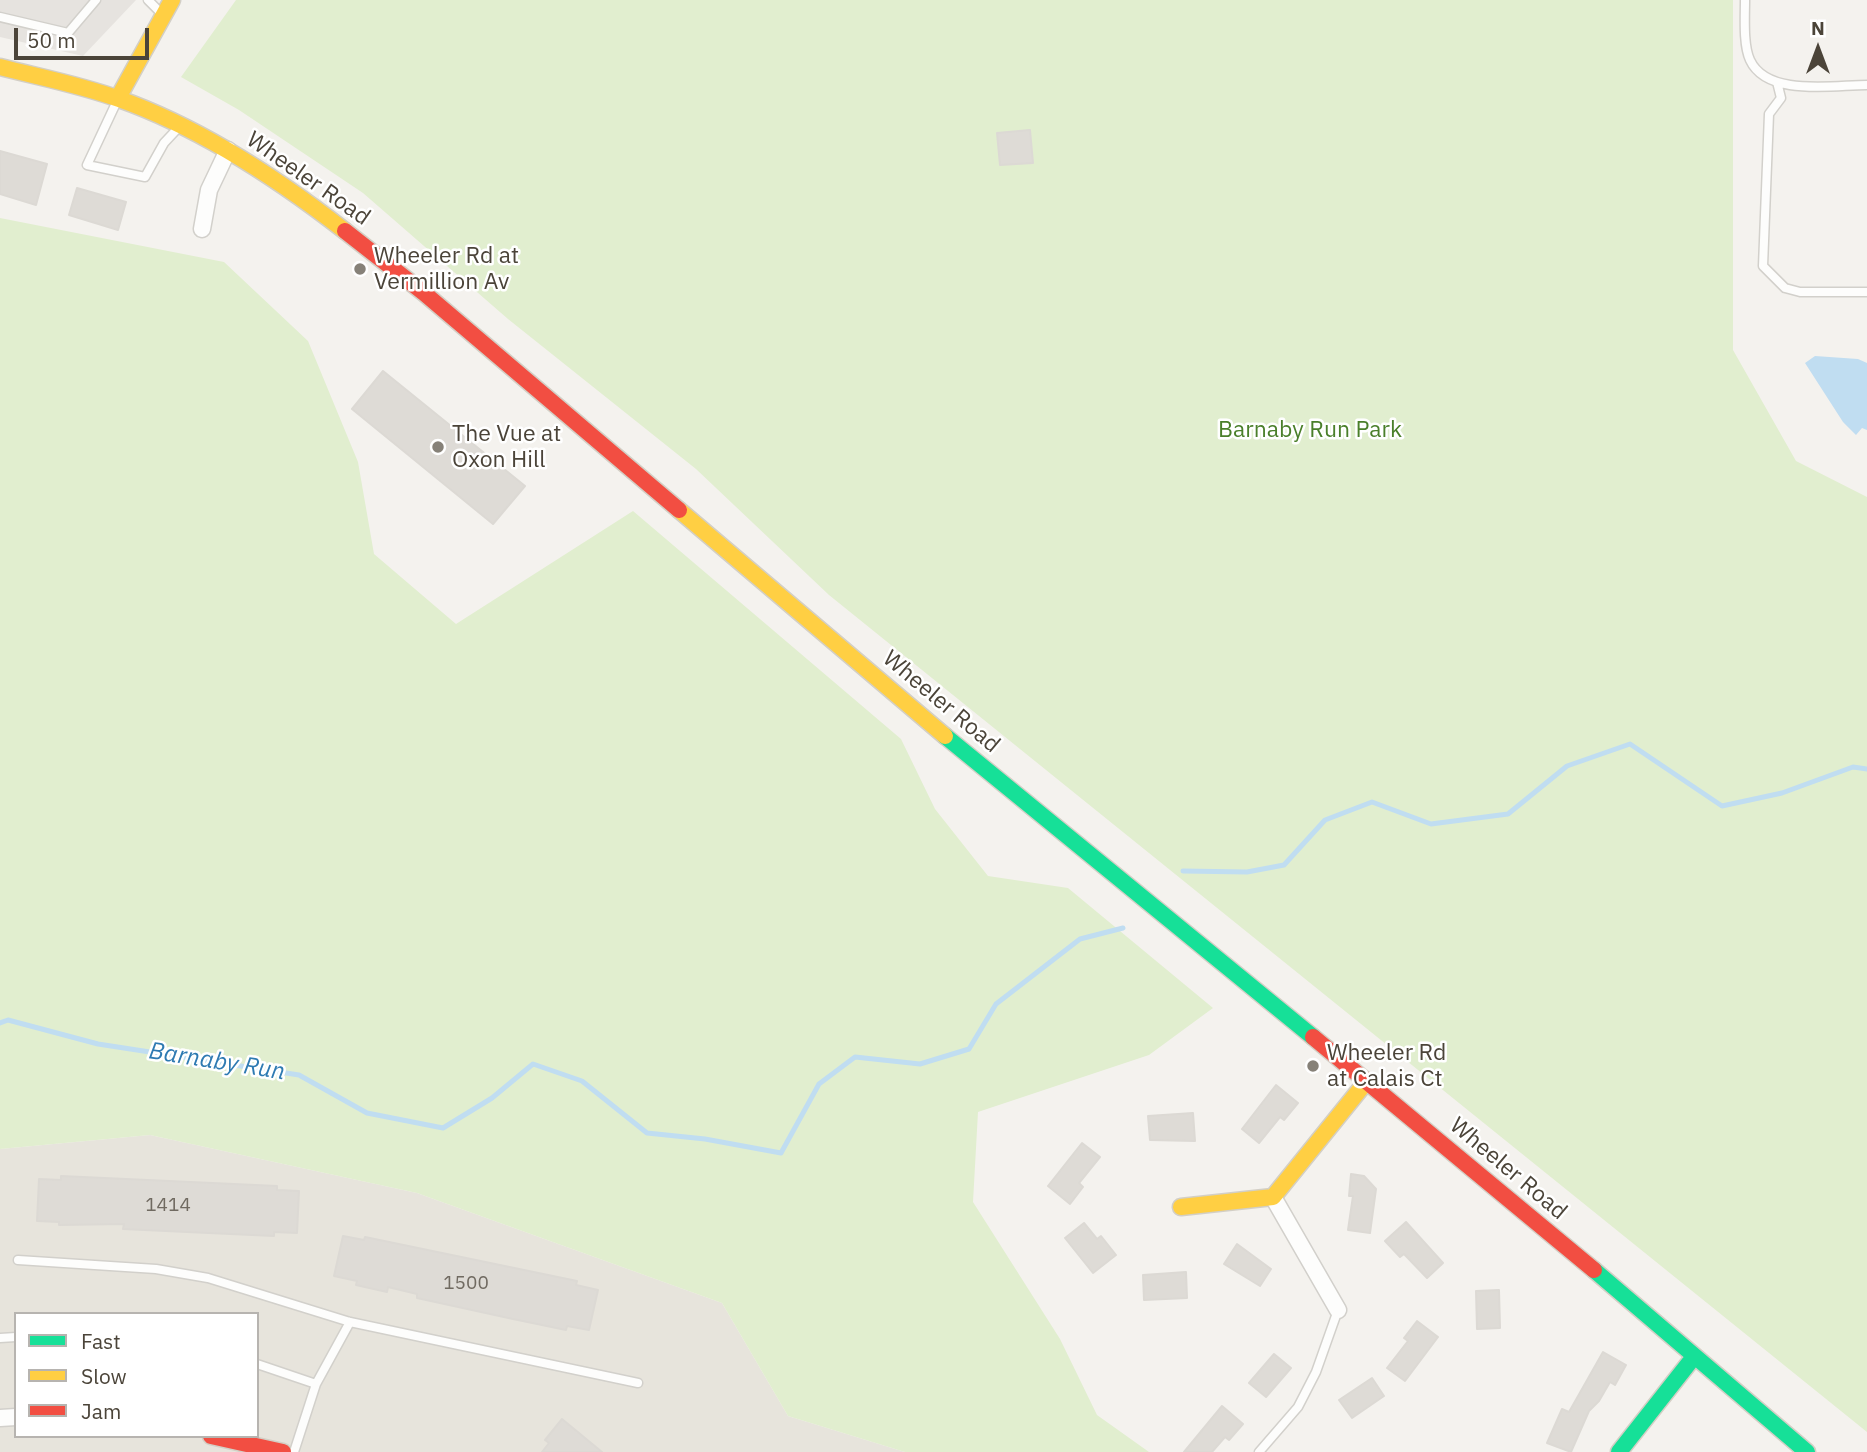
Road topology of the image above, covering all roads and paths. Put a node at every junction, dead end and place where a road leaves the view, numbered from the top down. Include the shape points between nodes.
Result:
1 (96, 0) edge
2 (148, 0) edge
3 (172, 0) edge
4 (1745, 0) edge
5 (163, 16) junction
6 (0, 17) edge
7 (0, 67) edge
8 (1777, 82) junction
9 (1867, 85) edge
10 (118, 98) junction
11 (180, 125) junction
12 (228, 150) junction
13 (202, 229) dead end
14 (1867, 292) edge
15 (1366, 1082) junction
16 (1273, 1197) junction
17 (1181, 1207) dead end
18 (18, 1260) dead end
19 (1338, 1310) joint
20 (350, 1322) junction
21 (1693, 1358) junction
22 (259, 1365) edge
23 (638, 1383) dead end
24 (316, 1384) junction
25 (220, 1438) edge
26 (283, 1452) edge
27 (294, 1452) edge
28 (1259, 1452) edge
29 (1619, 1452) edge
30 (1807, 1452) edge

1 - 6 lane via 68,33
2 - 5 lane
3 - 5 main road
4 - 8 lane via 1748,58 1757,71
5 - 10 main road
7 - 10 main road, Wheeler Road
8 - 9 lane
8 - 14 lane via 1781,99 1769,114 1763,266 1785,288 1800,292
10 - 11 main road, Wheeler Road
10 - 11 lane via 88,165 145,177
11 - 12 main road, Wheeler Road
12 - 13 street via 209,190
12 - 15 main road, Wheeler Road via 313,206 424,293 956,745
15 - 16 main road
15 - 21 main road, Wheeler Road via 1515,1202
16 - 17 main road
16 - 19 street
18 - 20 lane via 156,1269 208,1278
19 - 28 lane via 1316,1372 1298,1406
20 - 23 lane
20 - 24 lane
21 - 29 main road
21 - 30 main road, Wheeler Road
22 - 24 lane
24 - 27 lane
25 - 26 main road

